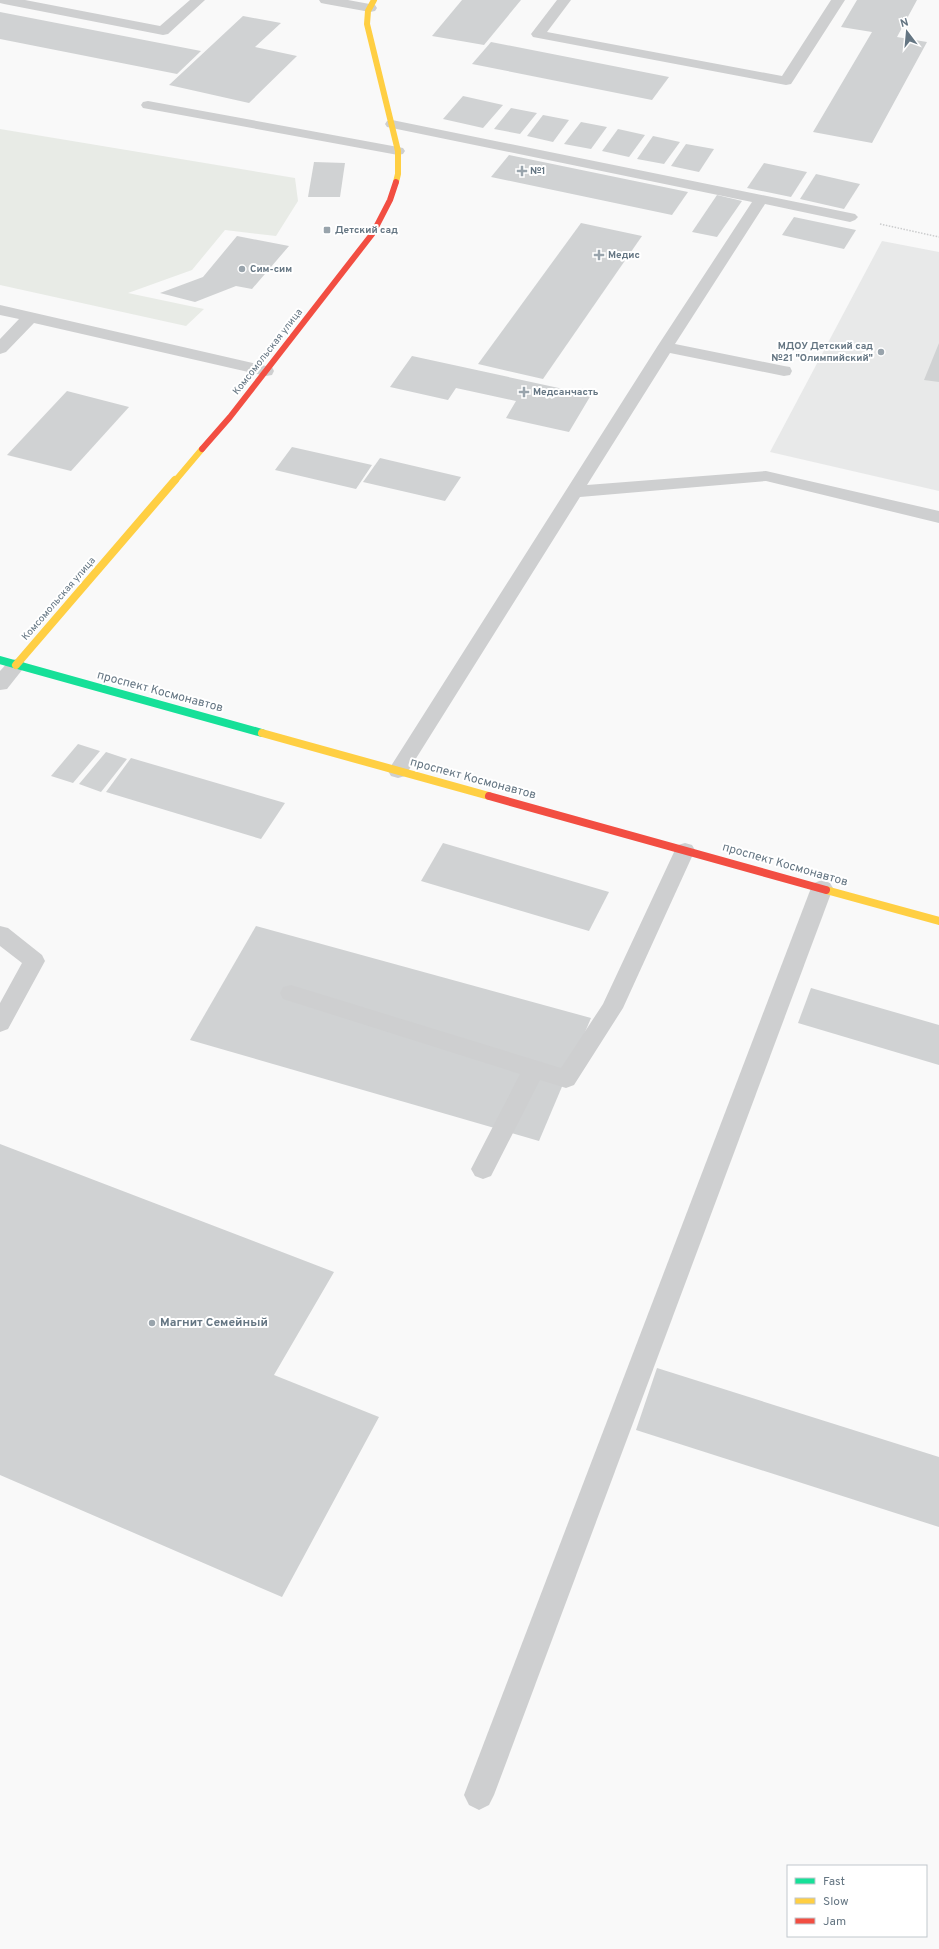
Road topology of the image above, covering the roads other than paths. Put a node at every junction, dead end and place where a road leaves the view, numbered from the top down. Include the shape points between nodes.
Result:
1 (4, 0) edge
2 (198, 0) edge
3 (326, 0) edge
4 (564, 0) edge
5 (838, 0) edge
6 (372, 4) edge
7 (148, 105) dead end
8 (392, 124) junction
9 (398, 151) junction
10 (761, 199) junction
11 (850, 217) road end
12 (0, 310) edge
13 (30, 318) junction
14 (665, 347) junction
15 (0, 349) edge
16 (266, 371) junction
17 (784, 372) dead end
18 (574, 492) junction
19 (939, 517) edge
20 (8, 663) edge
21 (0, 684) edge
22 (398, 770) junction
23 (685, 850) junction
24 (822, 888) junction
25 (939, 921) edge
26 (0, 934) edge
27 (291, 993) dead end
28 (0, 1023) edge
29 (534, 1069) junction
30 (483, 1169) dead end
31 (479, 1795) dead end

1 - 2 lane via 163,31
3 - 6 lane
4 - 5 lane via 538,34 786,81
6 - 8 street, Комсомольская улица via 367,24 370,42
7 - 9 lane
8 - 9 street, Комсомольская улица
8 - 10 lane
9 - 16 street, Комсомольская улица via 398,174 390,200 372,233
10 - 11 lane
10 - 14 lane
12 - 13 lane
13 - 15 lane
13 - 16 lane
14 - 17 lane
14 - 18 lane
16 - 20 street, Комсомольская улица via 230,417
18 - 19 lane via 766,476
18 - 22 lane
20 - 21 lane
20 - 22 street, проспект Космонавтов
22 - 23 street, проспект Космонавтов
23 - 24 street, проспект Космонавтов
23 - 29 lane via 612,1008 566,1079
24 - 25 street, проспект Космонавтов
24 - 31 lane
26 - 28 lane via 34,961
27 - 29 lane
29 - 30 lane

